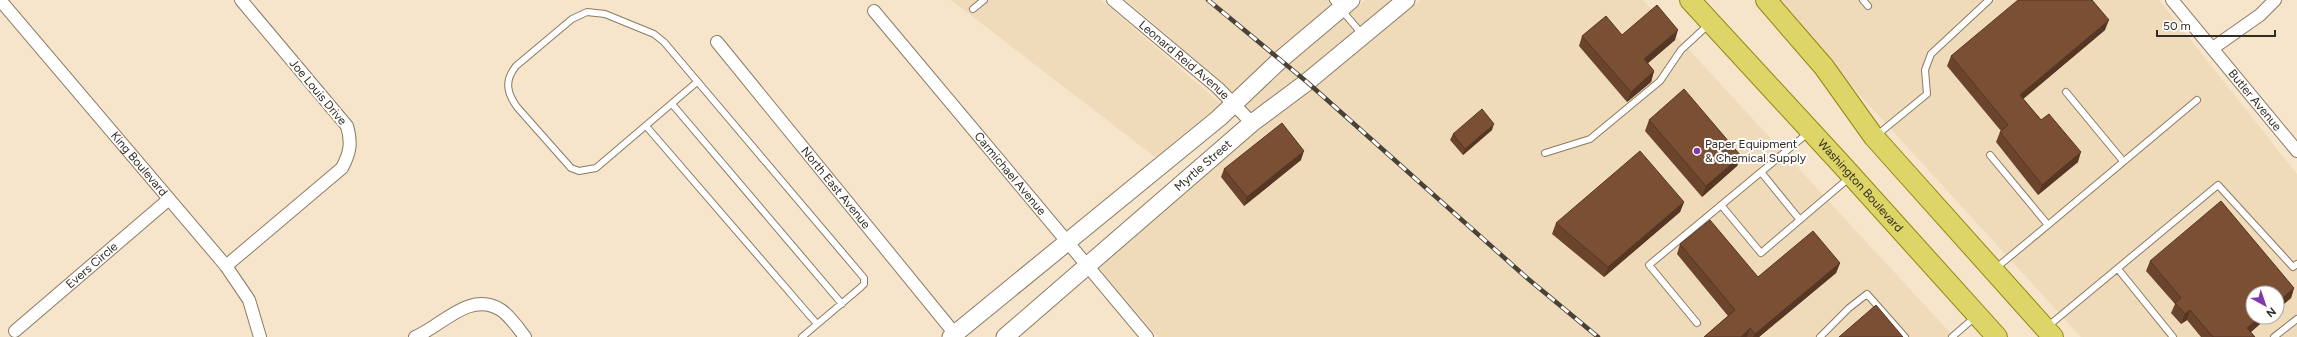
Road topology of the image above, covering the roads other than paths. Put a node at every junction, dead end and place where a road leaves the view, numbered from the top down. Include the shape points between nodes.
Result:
1 (0, 0) edge
2 (241, 0) edge
3 (984, 0) edge
4 (1113, 0) edge
5 (1406, 0) edge
6 (1690, 0) edge
7 (1766, 0) edge
8 (1863, 0) edge
9 (1989, 0) edge
10 (2172, 0) edge
11 (2275, 0) edge
12 (1341, 3) edge
13 (1868, 6) dead end
14 (973, 9) dead end
15 (874, 11) dead end
16 (1711, 22) junction
17 (1363, 35) junction
18 (717, 42) dead end
19 (2213, 48) junction
20 (697, 82) junction
21 (2066, 92) dead end
22 (2196, 100) dead end
23 (672, 104) junction
24 (1232, 105) junction
25 (1252, 123) junction
26 (646, 126) junction
27 (1811, 131) junction
28 (1874, 137) junction
29 (2297, 151) edge
30 (1545, 153) dead end
31 (1990, 155) dead end
32 (2123, 162) junction
33 (1760, 172) junction
34 (1852, 175) junction
35 (168, 200) junction
36 (1721, 206) junction
37 (1800, 220) junction
38 (2048, 225) junction
39 (1066, 242) junction
40 (2297, 264) edge
41 (226, 266) junction
42 (1086, 266) junction
43 (2118, 269) junction
44 (1994, 271) junction
45 (842, 304) junction
46 (1978, 315) junction
47 (2297, 319) edge
48 (1697, 323) dead end
49 (817, 324) junction
50 (15, 331) dead end
51 (2049, 333) edge
52 (1141, 334) edge
53 (953, 335) edge
54 (260, 337) edge
55 (416, 337) edge
56 (525, 337) edge
57 (802, 337) edge
58 (1005, 337) edge
59 (1820, 337) edge
60 (1905, 337) edge
61 (1952, 337) edge
62 (1997, 337) edge
63 (2173, 337) edge
64 (2274, 337) edge

1 - 35 street, King Boulevard
2 - 41 street, Joe Louis Drive via 347,126 351,146 342,168
3 - 14 lane
4 - 24 street, Leonard Reid Avenue via 1218,88
5 - 17 street, Myrtle Street
6 - 16 main road, Washington Boulevard
7 - 28 main road via 1824,67
8 - 13 lane
9 - 28 lane via 1931,54 1925,70 1927,94
10 - 19 street, Butler Avenue
11 - 19 street via 2260,15
12 - 17 lane
12 - 24 street
15 - 39 street, Carmichael Avenue
16 - 27 main road, Washington Boulevard
16 - 30 lane via 1681,50 1660,81 1590,139
17 - 25 street, Myrtle Street
18 - 53 street, North East Avenue
19 - 29 street, Butler Avenue
20 - 23 lane
20 - 26 lane via 659,37 595,12 572,19 510,74 507,82 511,99 571,168 584,171 596,168
20 - 45 lane via 864,278 864,284
21 - 32 lane
22 - 32 lane
23 - 26 lane
23 - 45 lane
24 - 25 street, Leonard Reid Avenue
24 - 39 street
25 - 42 street, Myrtle Street
26 - 49 lane
27 - 33 lane
27 - 34 main road, Washington Boulevard
28 - 44 main road
31 - 38 lane
32 - 38 lane
33 - 36 lane
33 - 37 lane
34 - 37 lane
34 - 46 main road, Washington Boulevard
35 - 41 street, King Boulevard
35 - 50 street, Evers Circle
36 - 37 lane via 1761,253
36 - 48 lane via 1649,265
38 - 44 lane
39 - 42 street, Carmichael Avenue
39 - 53 street
40 - 43 lane via 2293,267 2218,185
41 - 54 street, King Boulevard via 249,300
42 - 52 street, Carmichael Avenue
42 - 58 street, Myrtle Street
43 - 51 lane
43 - 63 lane
44 - 51 main road
45 - 49 lane
46 - 61 lane
46 - 62 main road, Washington Boulevard
47 - 64 lane
49 - 57 lane
55 - 56 street via 461,309 481,304 502,310
59 - 60 lane via 1867,294

